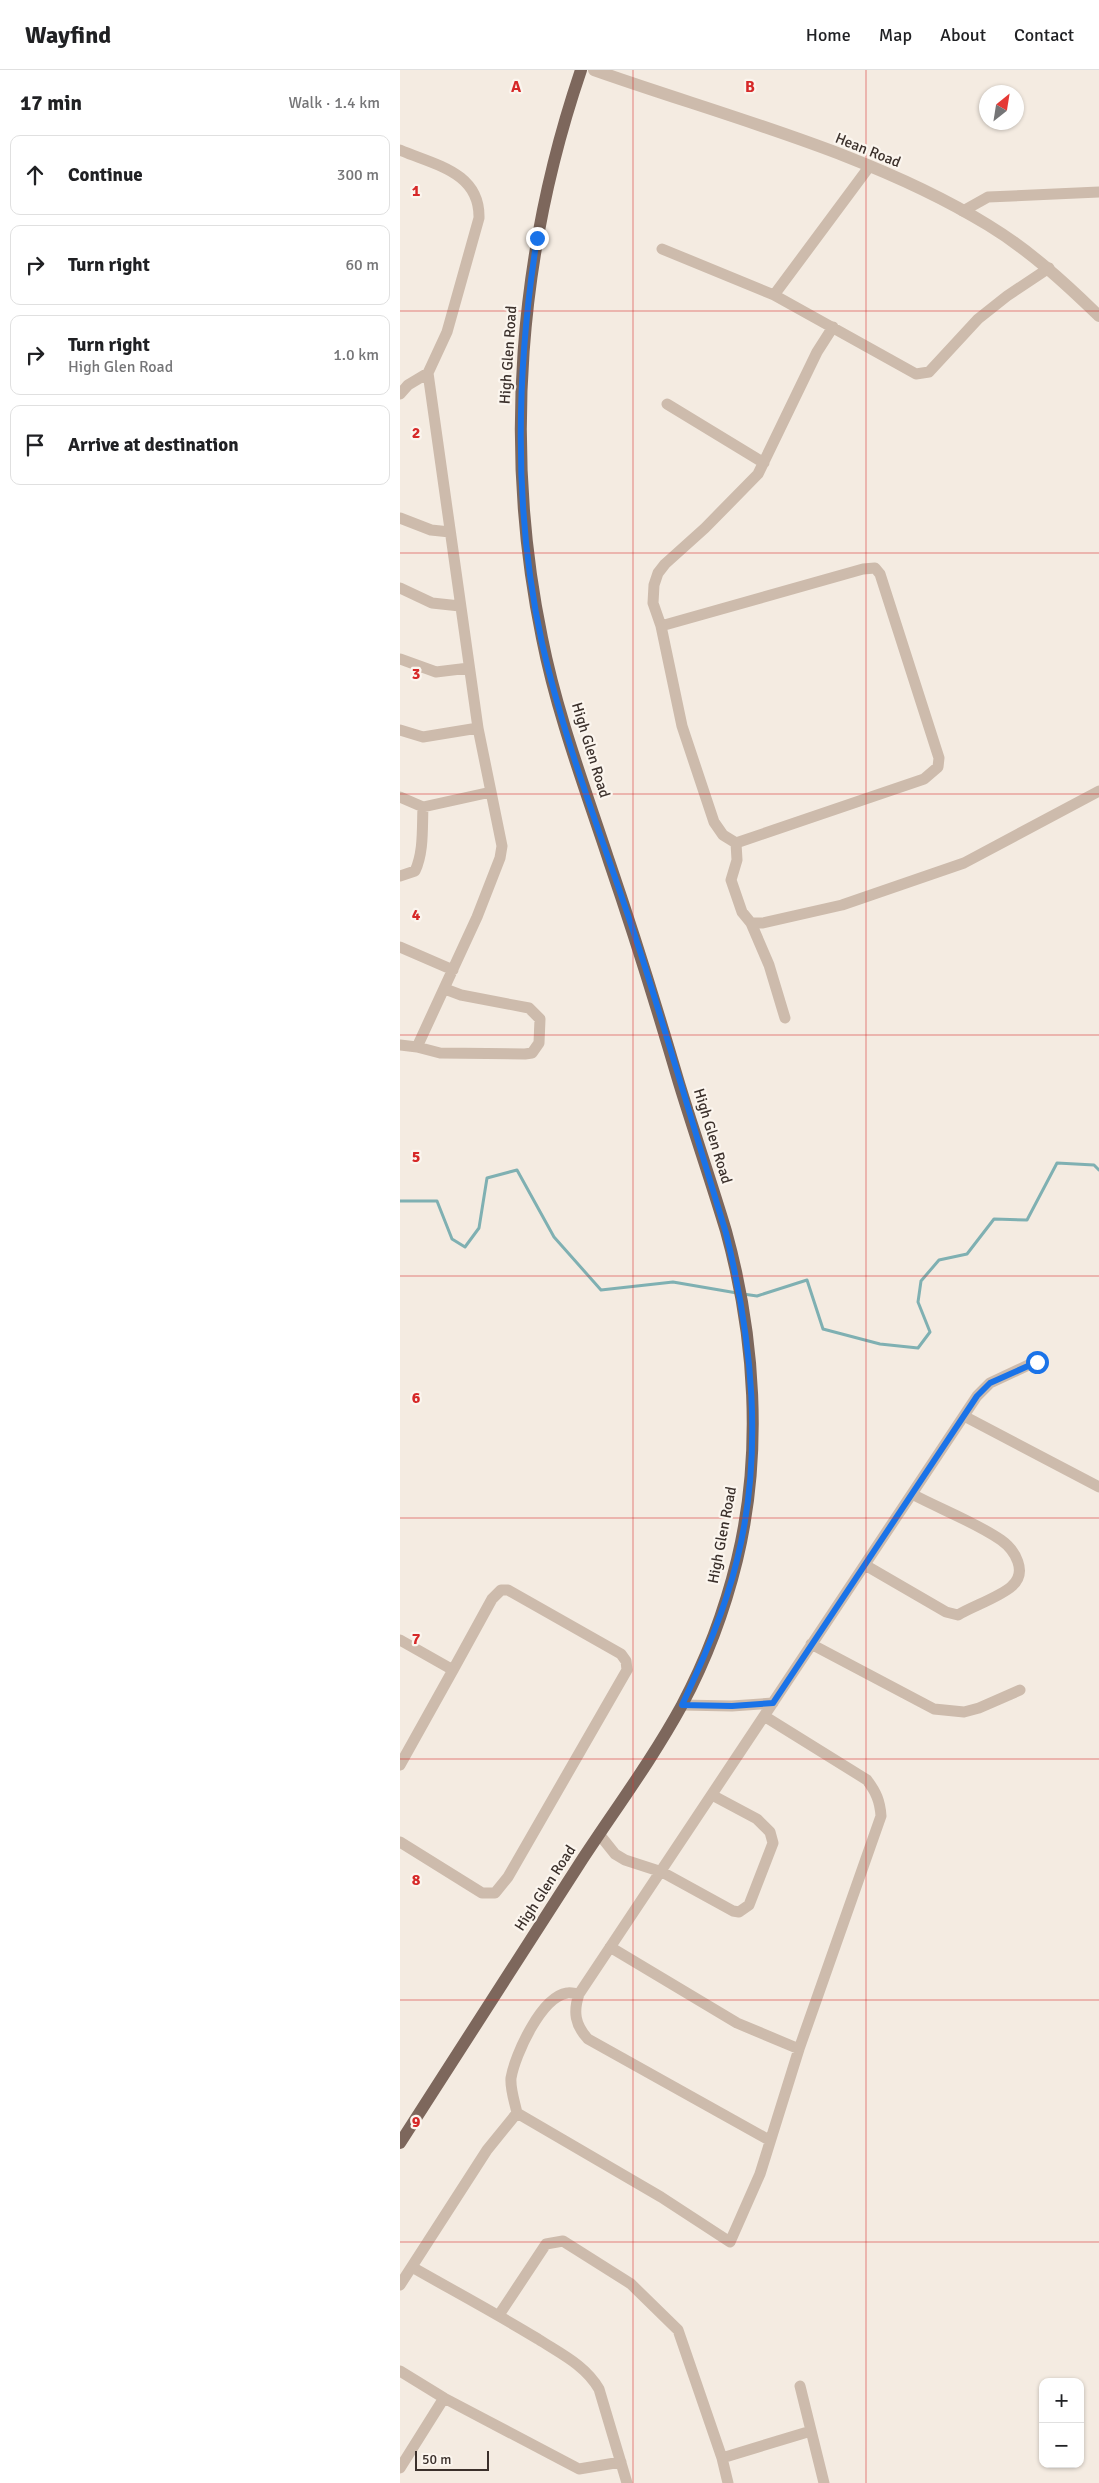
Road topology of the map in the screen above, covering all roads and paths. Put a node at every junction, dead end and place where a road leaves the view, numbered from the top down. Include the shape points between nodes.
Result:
1 (581, 70) edge
2 (594, 70) edge
3 (400, 150) edge
4 (869, 167) junction
5 (1099, 192) edge
6 (964, 211) junction
7 (662, 249) dead end
8 (1049, 268) junction
9 (774, 294) junction
10 (1099, 316) edge
11 (833, 327) junction
12 (428, 372) junction
13 (404, 384) edge
14 (400, 394) edge
15 (666, 404) dead end
16 (764, 463) junction
17 (400, 518) edge
18 (450, 532) junction
19 (400, 588) edge
20 (460, 606) junction
21 (661, 626) junction
22 (400, 659) edge
23 (469, 668) junction
24 (478, 728) junction
25 (400, 730) edge
26 (1099, 791) edge
27 (491, 792) junction
28 (400, 798) edge
29 (423, 806) junction
30 (736, 843) junction
31 (400, 876) edge
32 (751, 923) junction
33 (400, 947) edge
34 (453, 970) junction
35 (445, 989) junction
36 (785, 1018) dead end
37 (400, 1045) edge
38 (417, 1047) junction
39 (1037, 1362) dead end
40 (964, 1416) junction
41 (1099, 1487) edge
42 (912, 1494) junction
43 (865, 1565) junction
44 (400, 1640) edge
45 (810, 1644) junction
46 (453, 1670) junction
47 (1020, 1690) dead end
48 (773, 1703) junction
49 (682, 1705) junction
50 (764, 1716) junction
51 (400, 1765) edge
52 (712, 1794) junction
53 (599, 1834) junction
54 (400, 1842) edge
55 (662, 1872) junction
56 (610, 1947) junction
57 (579, 1994) junction
58 (799, 2049) junction
59 (517, 2113) junction
60 (769, 2140) junction
61 (400, 2143) edge
62 (412, 2267) junction
63 (400, 2285) edge
64 (499, 2315) junction
65 (400, 2372) edge
66 (800, 2386) dead end
67 (444, 2398) junction
68 (811, 2431) junction
69 (722, 2458) junction
70 (621, 2462) junction
71 (400, 2468) edge
72 (627, 2483) edge
73 (728, 2483) edge
74 (824, 2483) edge

1 - 49 main road, High Glen Road via 545,194 526,318 520,425 527,550 542,643 552,679 726,1233 744,1319 752,1399 749,1493 737,1559 722,1613
2 - 4 street, Hean Road
3 - 12 street via 457,174 468,182 479,207 479,218 447,332
4 - 6 street, Hean Road
4 - 9 street
5 - 6 street via 988,197
6 - 8 street, Hean Road
7 - 9 street
8 - 10 street, Hean Road
8 - 11 street via 978,320 928,372 916,374
9 - 11 street
11 - 16 street via 817,352
12 - 13 street
12 - 18 street
13 - 14 street
15 - 16 street
16 - 21 street via 658,574 653,603
17 - 18 street via 423,528
18 - 20 street
19 - 20 street via 432,603
20 - 23 street
21 - 30 street via 682,726 714,822
21 - 30 street via 863,569 875,568 880,574 939,758 938,767 924,779
22 - 23 street via 436,672
23 - 24 street
24 - 25 street via 423,737
24 - 27 street
26 - 32 street via 964,863 842,905
27 - 29 street
27 - 34 street via 502,846 500,858
28 - 29 street
29 - 31 street via 418,864 414,870
30 - 32 street via 737,860 731,880 742,912
32 - 36 street via 769,965
33 - 34 street
34 - 35 street
35 - 38 street
35 - 38 street via 529,1008 540,1018 539,1043 532,1053 525,1054 440,1053
37 - 38 street
39 - 40 street via 990,1383
40 - 41 street
40 - 42 street
42 - 43 street
42 - 43 street via 1001,1540 1014,1553 1019,1578 1012,1586 958,1615 946,1612
43 - 45 street
44 - 46 street
45 - 47 street via 934,1709 964,1712
45 - 48 street
46 - 51 street
46 - 54 street via 492,1599 501,1590 508,1590 621,1654 627,1670 508,1877 495,1892 482,1892
48 - 49 street
48 - 50 street
49 - 53 main road, High Glen Road
50 - 52 street
50 - 58 street via 866,1780 880,1801 881,1816
52 - 55 street
52 - 55 street via 757,1818 770,1832 773,1843 749,1905 745,1910 733,1911
53 - 55 street via 615,1854
53 - 61 main road, High Glen Road
55 - 56 street
56 - 57 street
56 - 58 street via 737,2024
57 - 59 street via 568,1992 556,1998 541,2013 525,2040 511,2081
57 - 60 street via 576,2019 579,2030 588,2039
58 - 60 street
59 - 60 street via 661,2197 730,2242 760,2174
59 - 62 street via 487,2150
62 - 63 street
62 - 64 street
64 - 69 street via 546,2244 563,2241 614,2270 678,2330
64 - 70 street via 582,2367 593,2378
65 - 67 street
66 - 68 street
67 - 70 street via 579,2469
67 - 71 street
68 - 69 street
68 - 74 street
69 - 73 street
70 - 72 street

